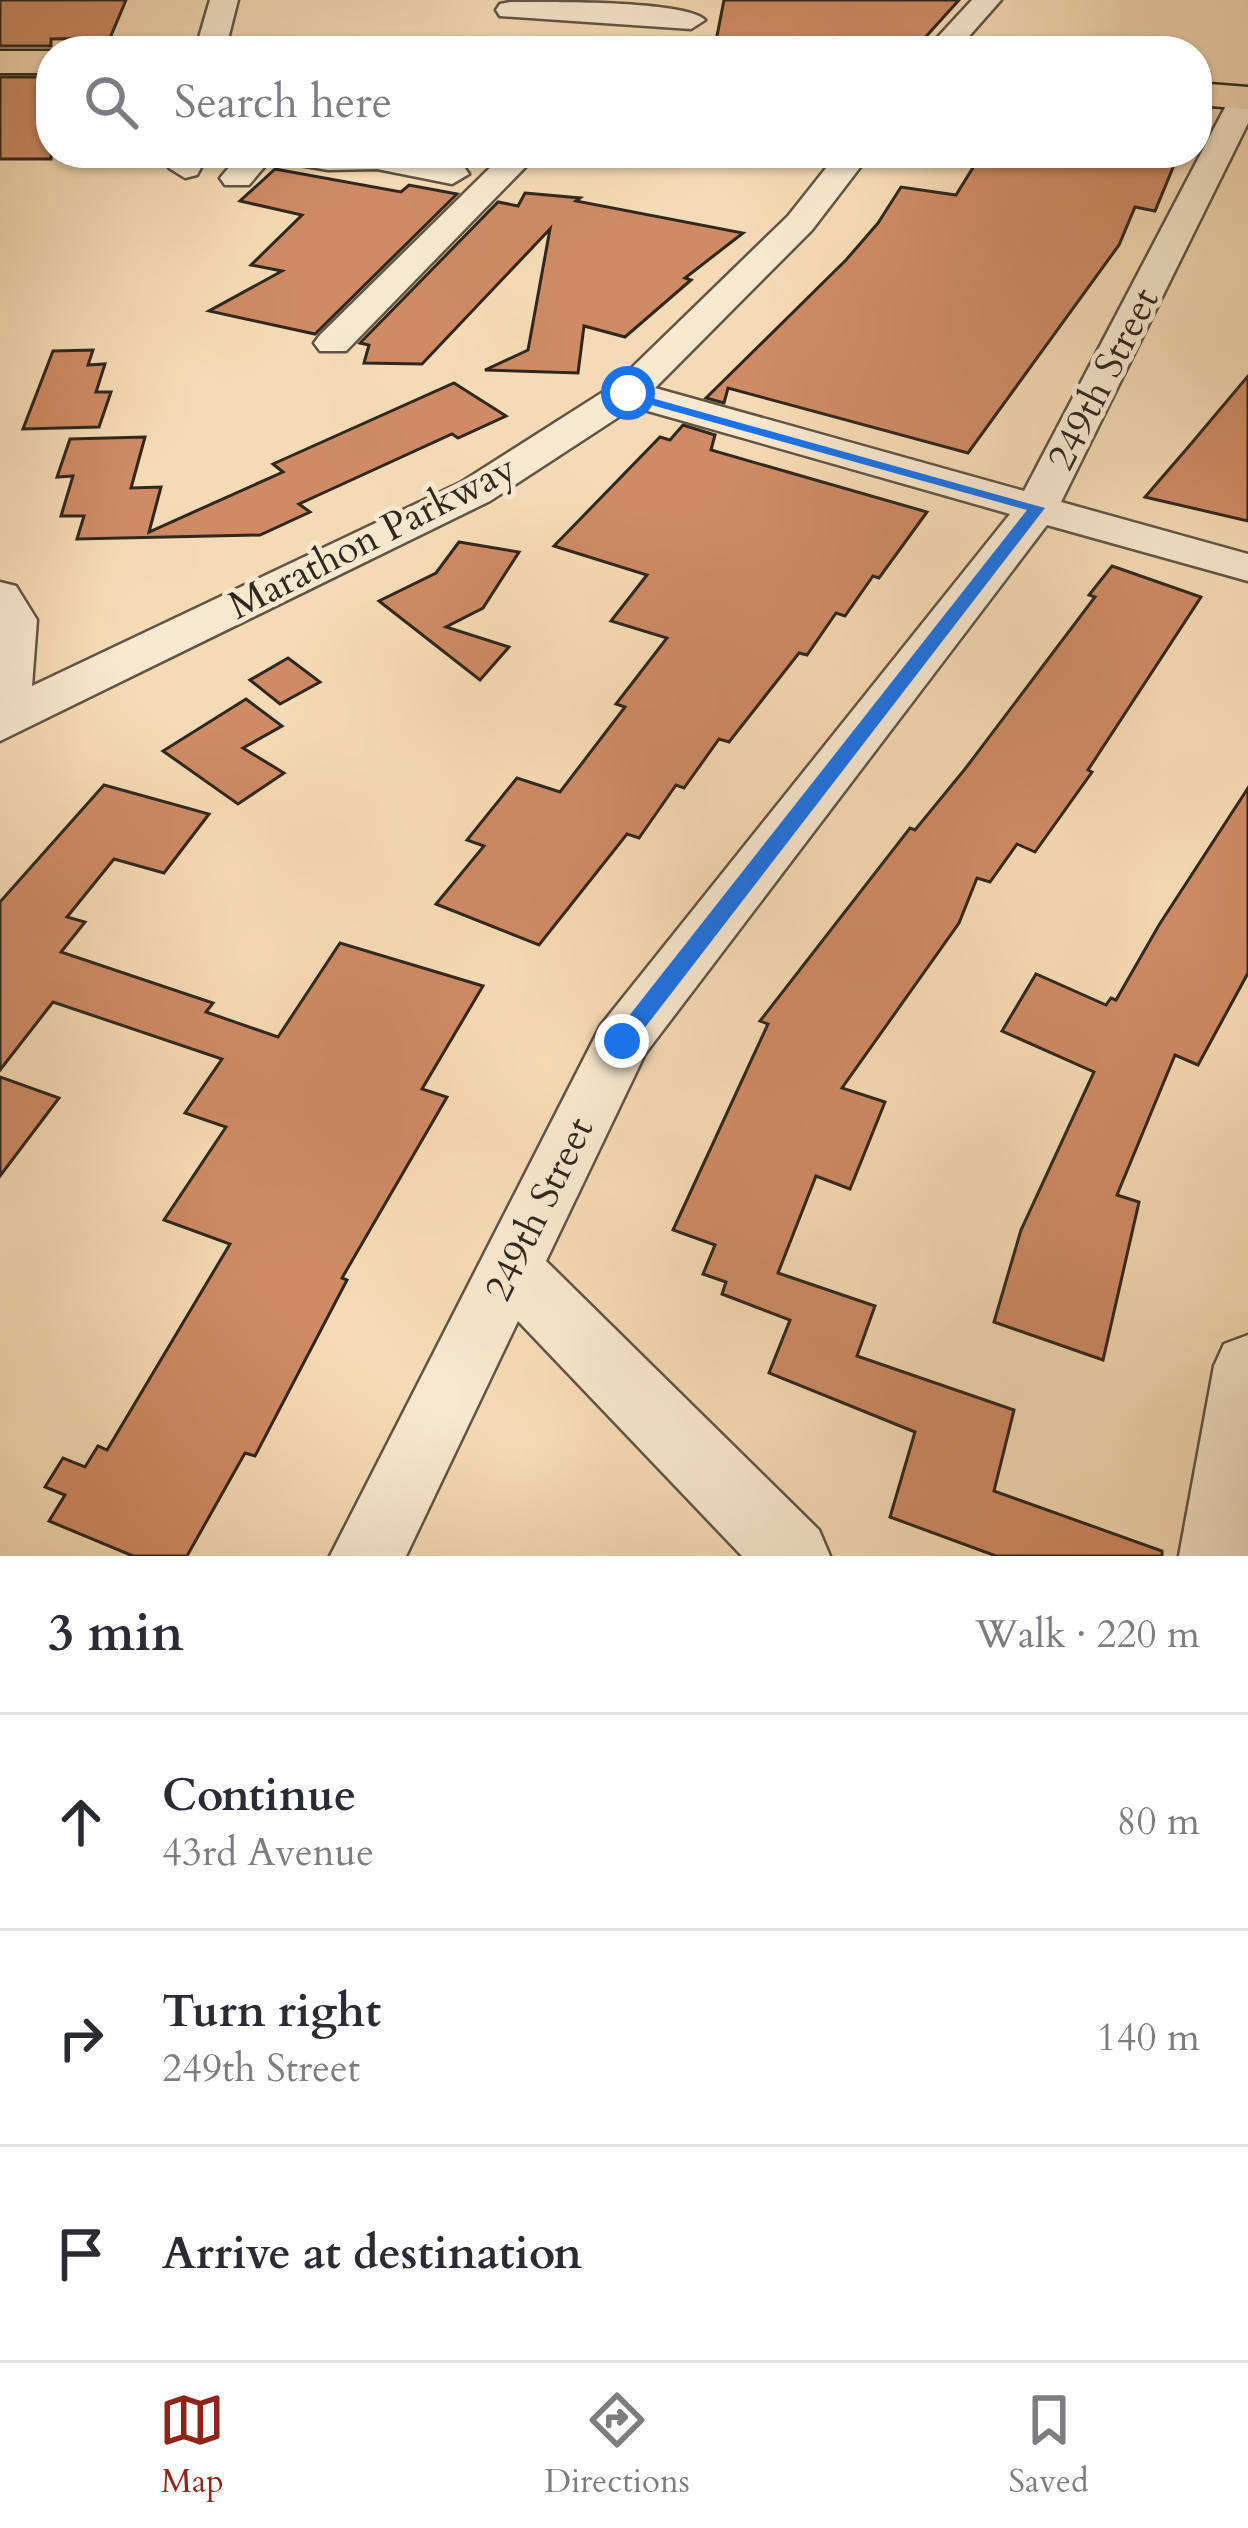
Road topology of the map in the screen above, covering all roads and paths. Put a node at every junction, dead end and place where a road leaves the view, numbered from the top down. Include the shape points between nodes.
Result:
1 (224, 0) edge
2 (987, 0) edge
3 (510, 10) dead end
4 (693, 10) edge
5 (214, 36) edge
6 (954, 36) edge
7 (0, 62) edge
8 (36, 62) edge
9 (1212, 95) edge
10 (1246, 98) edge
11 (1235, 144) edge
12 (422, 168) edge
13 (509, 168) edge
14 (843, 168) edge
15 (452, 174) dead end
16 (333, 343) dead end
17 (628, 393) junction
18 (1037, 508) junction
19 (1248, 568) edge
20 (5, 612) edge
21 (3, 722) edge
22 (511, 1269) junction
23 (1248, 1366) edge
24 (367, 1556) edge
25 (793, 1556) edge
26 (1216, 1556) edge

1 - 5 street
2 - 6 street
3 - 4 street
7 - 8 main road
9 - 10 main road
10 - 11 street, 249th Street
11 - 18 street, 249th Street
12 - 15 street
13 - 16 street
14 - 17 street, Marathon Parkway via 800,223
17 - 18 street
17 - 21 street, Marathon Parkway via 475,492
18 - 19 street
18 - 22 street, 249th Street via 622,1041
20 - 21 street
22 - 24 street, 249th Street
22 - 25 street
23 - 26 street

